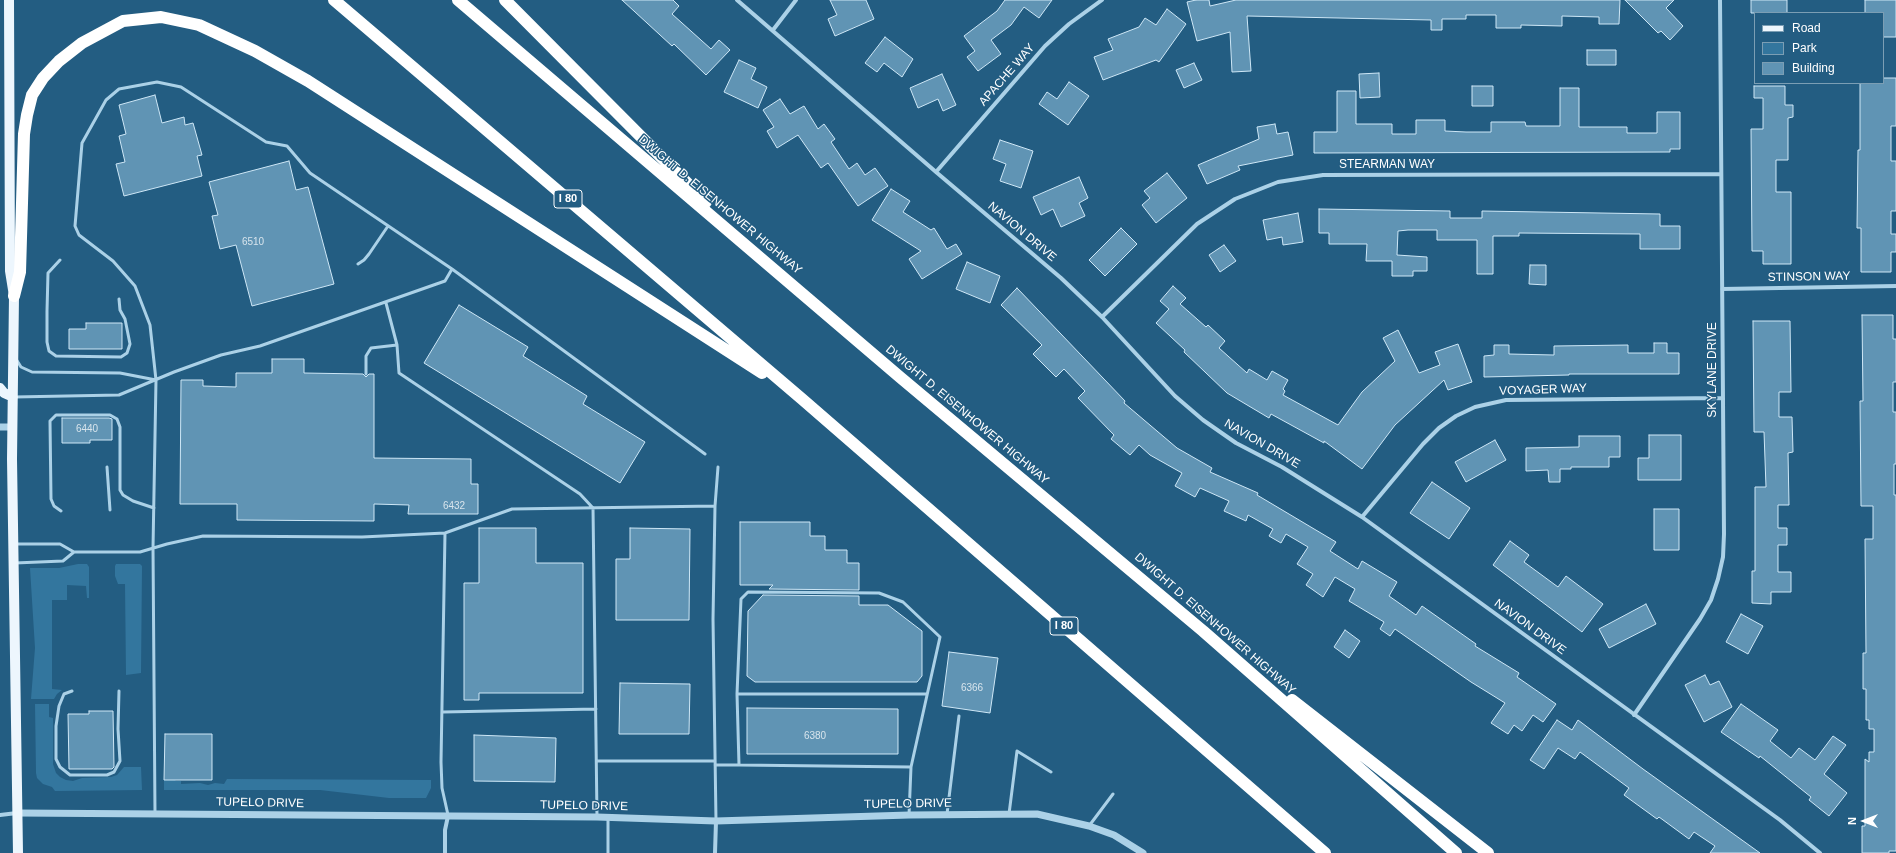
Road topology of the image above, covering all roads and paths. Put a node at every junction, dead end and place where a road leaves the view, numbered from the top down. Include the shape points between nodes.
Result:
1 (9, 0) edge
2 (326, 0) edge
3 (334, 0) edge
4 (458, 0) edge
5 (505, 0) edge
6 (737, 0) edge
7 (796, 0) edge
8 (1102, 0) edge
9 (1720, 0) edge
10 (772, 30) junction
11 (397, 54) junction
12 (936, 172) junction
13 (1721, 174) junction
14 (388, 226) junction
15 (60, 260) dead end
16 (358, 264) dead end
17 (772, 268) junction
18 (452, 269) junction
19 (1896, 286) edge
20 (1722, 289) junction
21 (14, 296) junction
22 (119, 299) dead end
23 (386, 302) junction
24 (1102, 317) junction
25 (397, 345) junction
26 (13, 355) junction
27 (366, 374) dead end
28 (156, 380) junction
29 (0, 388) edge
30 (12, 397) junction
31 (1723, 398) junction
32 (802, 399) junction
33 (0, 427) edge
34 (12, 427) junction
35 (704, 454) dead end
36 (718, 467) dead end
37 (107, 468) dead end
38 (715, 506) junction
39 (154, 508) junction
40 (593, 508) junction
41 (110, 510) dead end
42 (61, 511) dead end
43 (1362, 517) junction
44 (445, 533) junction
45 (13, 544) junction
46 (152, 548) junction
47 (74, 552) junction
48 (13, 564) junction
49 (1203, 631) junction
50 (72, 691) dead end
51 (119, 691) dead end
52 (737, 694) junction
53 (927, 694) junction
54 (596, 709) junction
55 (443, 712) junction
56 (1634, 715) junction
57 (960, 716) dead end
58 (597, 761) junction
59 (715, 761) junction
60 (715, 765) junction
61 (739, 765) junction
62 (911, 767) junction
63 (1051, 772) dead end
64 (1113, 794) dead end
65 (0, 812) edge
66 (17, 812) junction
67 (155, 812) junction
68 (909, 814) junction
69 (947, 814) junction
70 (1010, 814) junction
71 (0, 815) edge
72 (448, 816) junction
73 (597, 817) junction
74 (608, 817) junction
75 (716, 821) junction
76 (1089, 826) junction
77 (18, 853) edge
78 (445, 853) edge
79 (608, 853) edge
80 (715, 853) edge
81 (1143, 853) edge
82 (1325, 853) edge
83 (1456, 853) edge
84 (1488, 853) edge
85 (1820, 853) edge

1 - 21 main road via 10,271
2 - 11 highway
3 - 11 highway, I 80
4 - 17 highway, DWIGHT D. EISENHOWER HIGHWAY
5 - 17 highway
6 - 10 street, NAVION DRIVE
7 - 10 street
8 - 12 street, APACHE WAY via 1069,24 1045,46
9 - 13 street, SKYLANE DRIVE
10 - 12 street, NAVION DRIVE
11 - 32 highway, I 80
12 - 24 street, NAVION DRIVE via 1061,278
13 - 20 street, SKYLANE DRIVE
13 - 24 street, STEARMAN WAY via 1323,175 1278,182 1235,199 1197,224
14 - 16 lane via 369,254
14 - 18 lane
14 - 28 lane via 310,173 287,146 266,142 181,87 157,82 119,89 106,100 82,143 75,226 79,235 113,261 135,286 150,325
15 - 22 lane via 48,273 47,342 49,351 56,356 121,357 127,353 130,344
17 - 49 highway, DWIGHT D. EISENHOWER HIGHWAY
18 - 23 lane via 445,281
18 - 35 lane
19 - 20 street, STINSON WAY
20 - 31 street, SKYLANE DRIVE
21 - 26 main road
21 - 32 highway via 20,272 24,134 32,95 58,61 82,43 123,21 161,18 199,25 255,50 308,81
23 - 25 lane
23 - 28 lane via 260,346 221,355
24 - 43 street, NAVION DRIVE via 1175,396 1203,420 1236,443 1282,467
25 - 27 lane via 371,348 366,356
25 - 40 lane via 399,373 580,494
26 - 28 lane via 21,367 32,372 120,373
26 - 30 main road
28 - 30 lane via 119,395
28 - 39 lane
29 - 30 main road
30 - 34 main road
31 - 43 street, VOYAGER WAY via 1506,400 1475,407 1439,428
31 - 56 street, SKYLANE DRIVE via 1724,534 1718,579 1711,600 1700,620
32 - 82 highway, I 80
33 - 34 street
34 - 45 main road
36 - 38 lane
37 - 41 lane
38 - 40 lane
38 - 59 lane
39 - 42 lane via 123,495 120,490 120,427 117,419 110,415 56,415 50,421 51,498 54,506
39 - 46 lane
40 - 44 lane via 512,509
40 - 54 lane
43 - 56 street, NAVION DRIVE
44 - 46 lane via 362,537 203,536
44 - 55 lane
45 - 47 lane via 60,544
45 - 48 main road
46 - 47 lane via 140,552
46 - 67 lane
47 - 48 lane via 63,562
48 - 66 main road
49 - 83 highway, DWIGHT D. EISENHOWER HIGHWAY
49 - 84 highway
50 - 51 lane via 64,694 56,726 56,759 60,767 70,775 107,775 114,772 120,761
52 - 53 lane
52 - 53 lane via 741,599 748,592 756,592 879,593 903,602 940,637
52 - 61 lane
53 - 62 lane
54 - 55 lane
54 - 58 lane
55 - 72 lane via 442,788
56 - 85 street, NAVION DRIVE via 1780,820
57 - 69 lane
58 - 59 lane
58 - 73 lane
59 - 60 lane
60 - 61 lane
60 - 75 lane
61 - 62 lane
62 - 68 lane
63 - 70 lane via 1017,751
64 - 76 lane
65 - 66 street
66 - 67 street, TUPELO DRIVE
66 - 71 street
66 - 77 main road
67 - 72 street, TUPELO DRIVE
68 - 69 street, TUPELO DRIVE
68 - 75 street, TUPELO DRIVE
69 - 70 street, TUPELO DRIVE
70 - 76 street, TUPELO DRIVE via 1037,814
72 - 73 street, TUPELO DRIVE
72 - 78 street
73 - 74 street, TUPELO DRIVE
74 - 75 street, TUPELO DRIVE
74 - 79 lane
75 - 80 street
76 - 81 street, TUPELO DRIVE via 1114,836

